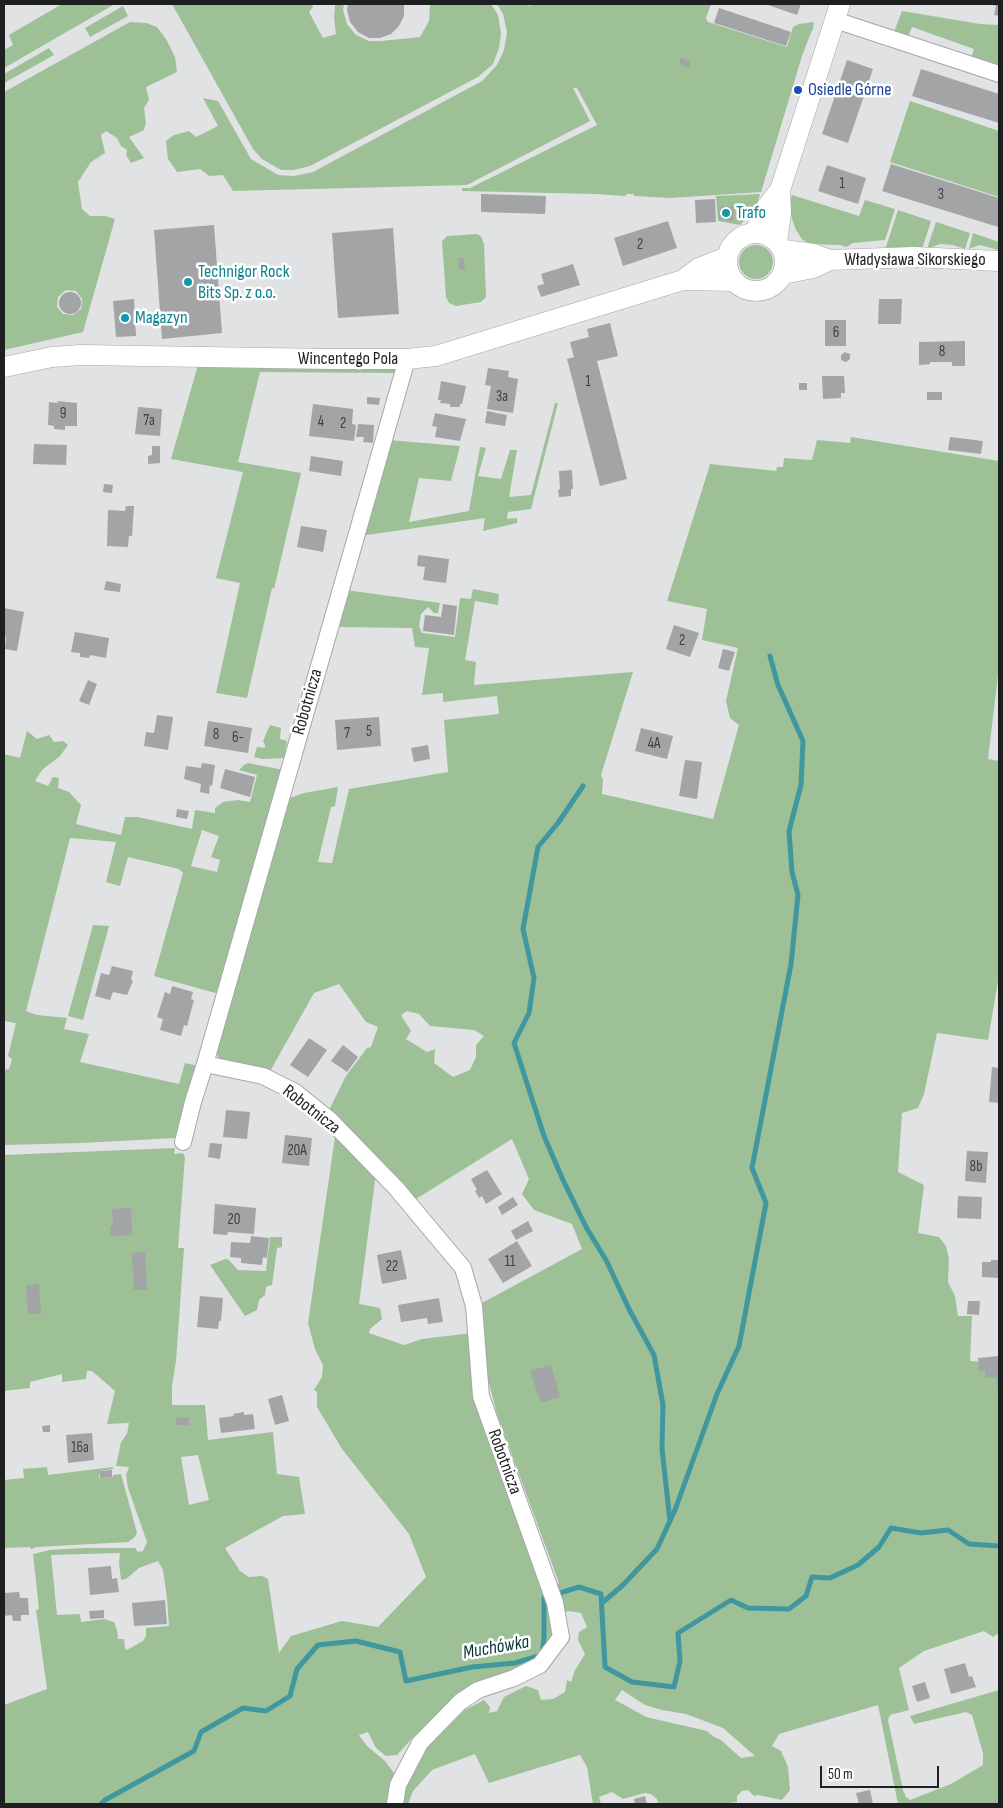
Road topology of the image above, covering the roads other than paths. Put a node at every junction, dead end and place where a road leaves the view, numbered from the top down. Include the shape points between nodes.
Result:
1 (837, 12) edge
2 (999, 74) edge
3 (780, 190) junction
4 (755, 232) junction
5 (780, 245) junction
6 (727, 257) junction
7 (830, 260) junction
8 (999, 261) edge
9 (783, 274) junction
10 (683, 280) junction
11 (734, 280) junction
12 (407, 359) junction
13 (4, 367) edge
14 (205, 1064) junction
15 (183, 1142) dead end
16 (395, 1804) edge

1 - 2 street
1 - 3 street
3 - 4 street via 766,208
3 - 5 street
4 - 5 street via 766,234
4 - 6 street via 734,242
5 - 7 street, Władysława Sikorskiego
5 - 9 street via 786,258
6 - 10 street, Wincentego Pola via 700,268
6 - 11 street
7 - 8 street, Władysława Sikorskiego via 914,257
7 - 9 street, Władysława Sikorskiego via 813,268
9 - 11 street via 778,282 764,290 747,290
10 - 11 street, Wincentego Pola
10 - 12 street, Wincentego Pola via 436,356
12 - 13 street, Wincentego Pola via 81,355
12 - 14 street, Robotnicza
14 - 15 street
14 - 16 street, Robotnicza via 263,1076 295,1092 330,1120 396,1188 464,1268 474,1306 481,1396 555,1602 561,1637 540,1665 478,1690 460,1702 420,1743 398,1784

